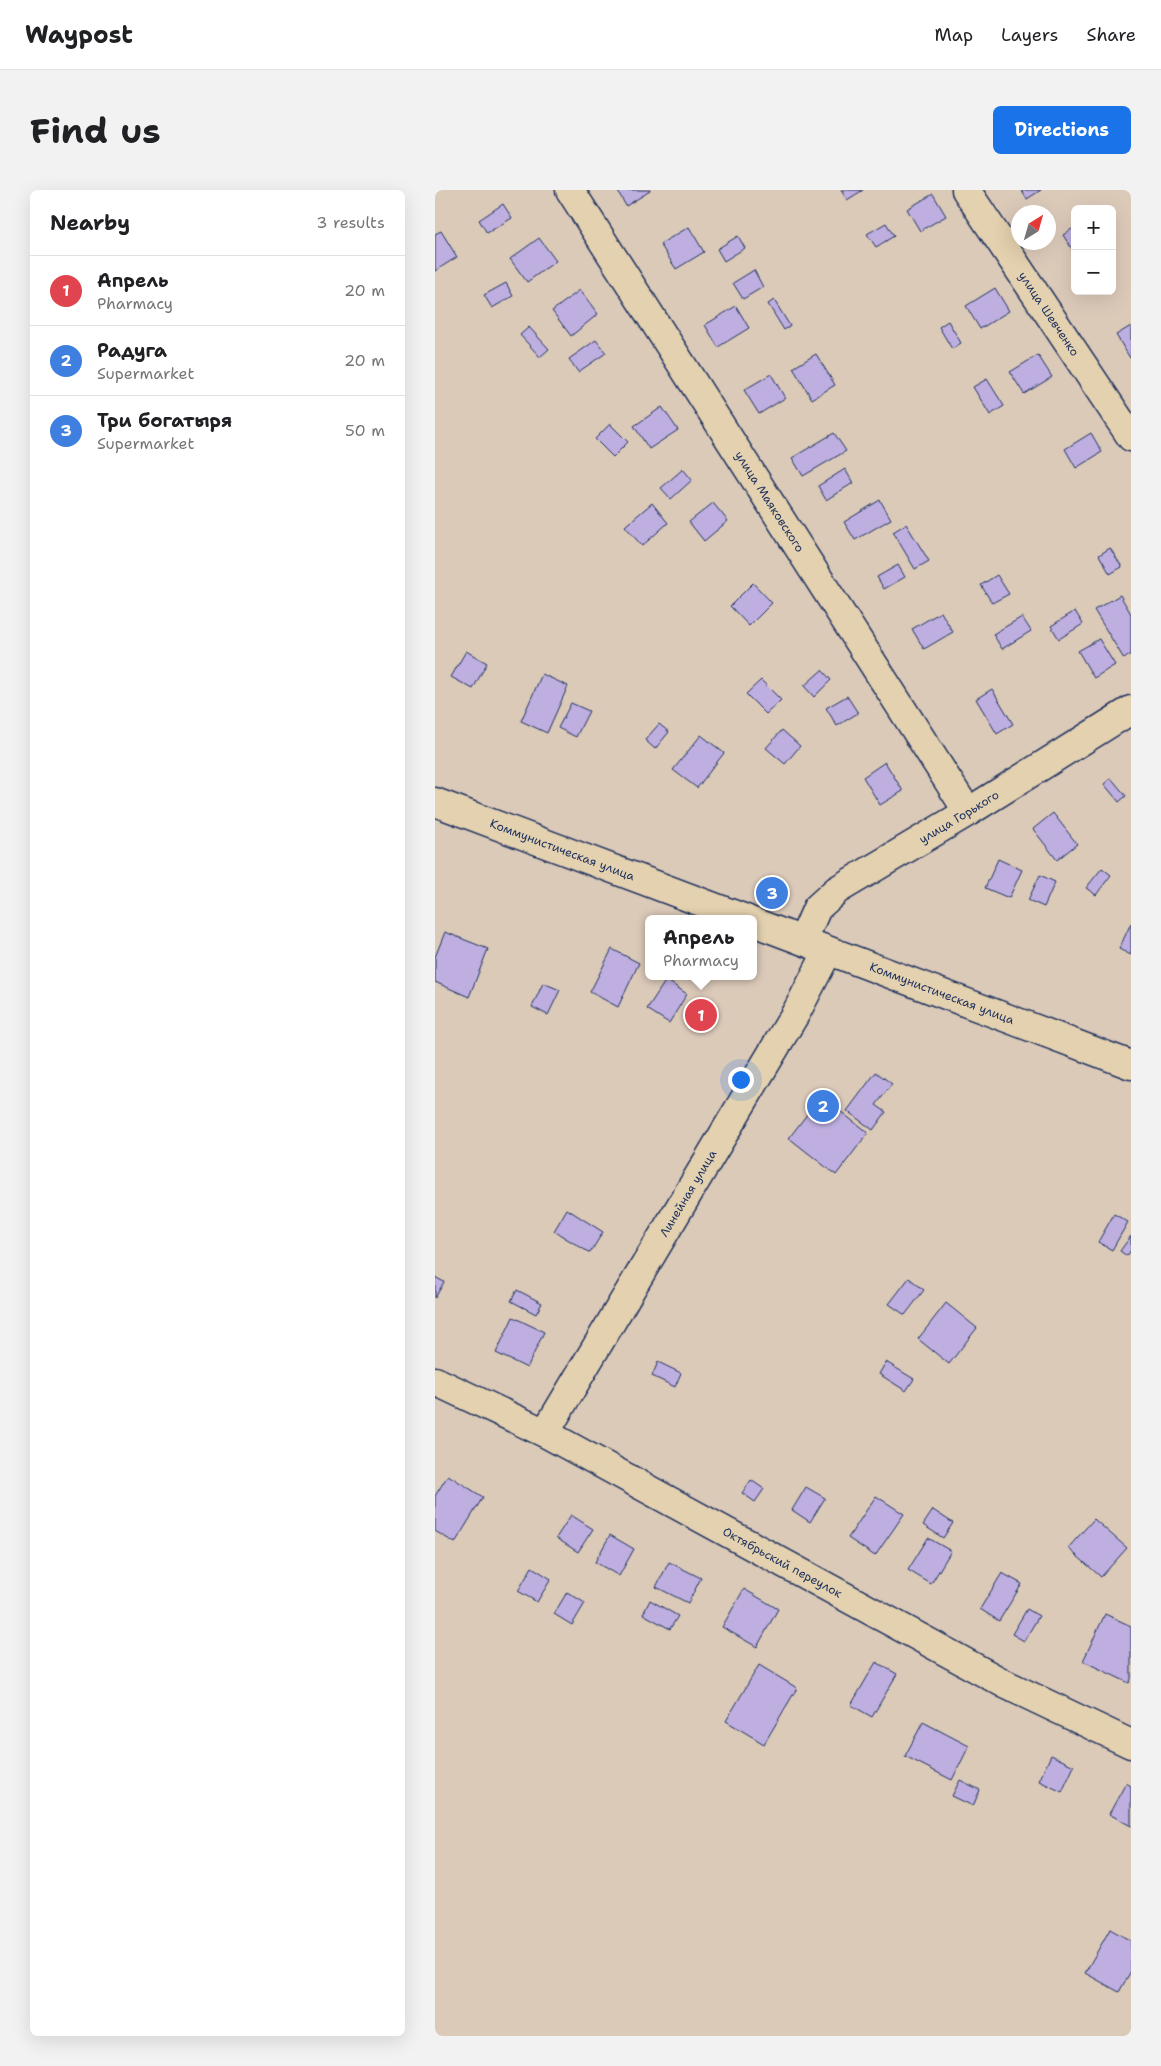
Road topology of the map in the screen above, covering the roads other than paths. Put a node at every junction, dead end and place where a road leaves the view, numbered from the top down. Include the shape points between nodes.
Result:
1 (570, 190) edge
2 (966, 190) edge
3 (1131, 437) edge
4 (1131, 710) edge
5 (435, 802) edge
6 (968, 812) junction
7 (735, 915) edge
8 (757, 923) edge
9 (803, 940) junction
10 (828, 951) junction
11 (1131, 1065) edge
12 (435, 1381) edge
13 (545, 1433) junction
14 (1131, 1744) edge

1 - 6 street, улица Маяковского
2 - 3 street, улица Шевченко
4 - 6 street, улица Горького
5 - 7 street, Коммунистическая улица
6 - 9 street, улица Горького via 837,890 817,908
8 - 9 street, Коммунистическая улица
9 - 10 street, Коммунистическая улица
10 - 11 street, Коммунистическая улица
10 - 13 street, Линейная улица via 797,1011
12 - 13 street, Октябрьский переулок
13 - 14 street, Октябрьский переулок via 1005,1684

